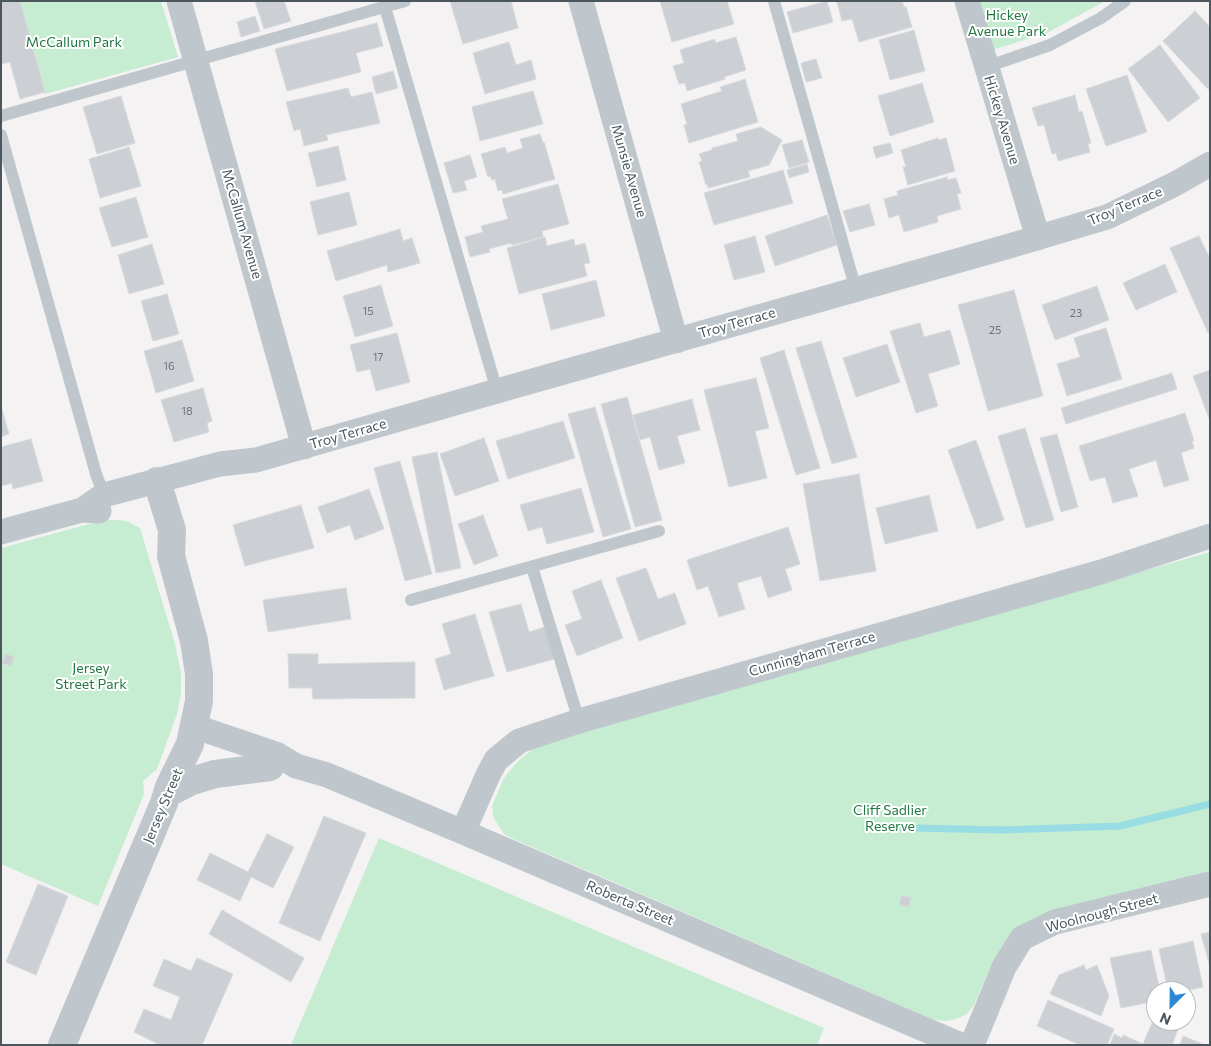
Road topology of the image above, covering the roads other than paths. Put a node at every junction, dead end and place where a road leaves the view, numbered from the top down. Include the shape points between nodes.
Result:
1 (179, 1) edge
2 (405, 1) edge
3 (582, 1) edge
4 (774, 1) edge
5 (967, 1) edge
6 (1125, 1) edge
7 (385, 7) junction
8 (196, 62) junction
9 (986, 67) junction
10 (1, 116) edge
11 (1, 135) edge
12 (1210, 164) edge
13 (1038, 238) junction
14 (856, 290) junction
15 (676, 340) junction
16 (497, 390) junction
17 (304, 447) junction
18 (151, 491) junction
19 (104, 495) junction
20 (82, 510) junction
21 (659, 531) dead end
22 (1, 532) edge
23 (1210, 536) edge
24 (532, 566) junction
25 (411, 600) dead end
26 (580, 721) junction
27 (191, 735) junction
28 (283, 767) junction
29 (168, 793) junction
30 (463, 832) junction
31 (1210, 884) edge
32 (62, 1045) edge
33 (961, 1045) edge
34 (972, 1045) edge

1 - 8 street, McCallum Avenue
2 - 7 lane
3 - 15 street, Munsie Avenue
4 - 14 lane
5 - 9 street, Hickey Avenue
6 - 9 lane via 1101,18 1050,45
7 - 8 lane
7 - 16 lane
8 - 10 lane
8 - 17 street, McCallum Avenue
9 - 13 street, Hickey Avenue
11 - 19 lane
12 - 13 street, Troy Terrace via 1107,216
13 - 14 street, Troy Terrace
14 - 15 street, Troy Terrace
15 - 16 street, Troy Terrace
16 - 17 street, Troy Terrace
17 - 18 street, Troy Terrace via 256,460 220,464
18 - 19 street, Troy Terrace
18 - 20 street, Troy Terrace via 110,511
18 - 27 street, Jersey Street via 156,534 171,556 194,641 199,701
19 - 20 street, Troy Terrace
20 - 22 street, Troy Terrace
21 - 24 lane
23 - 26 street, Cunningham Terrace via 1102,572
24 - 25 lane
24 - 26 lane
26 - 30 street, Cunningham Terrace via 519,740 504,751 488,775
27 - 28 street, Roberta Street via 276,754
27 - 29 street, Jersey Street
28 - 29 street via 215,774
28 - 30 street, Roberta Street via 327,776
29 - 32 street, Jersey Street
30 - 33 street, Roberta Street
31 - 34 street, Woolnough Street via 1056,922 1022,938 1004,967

